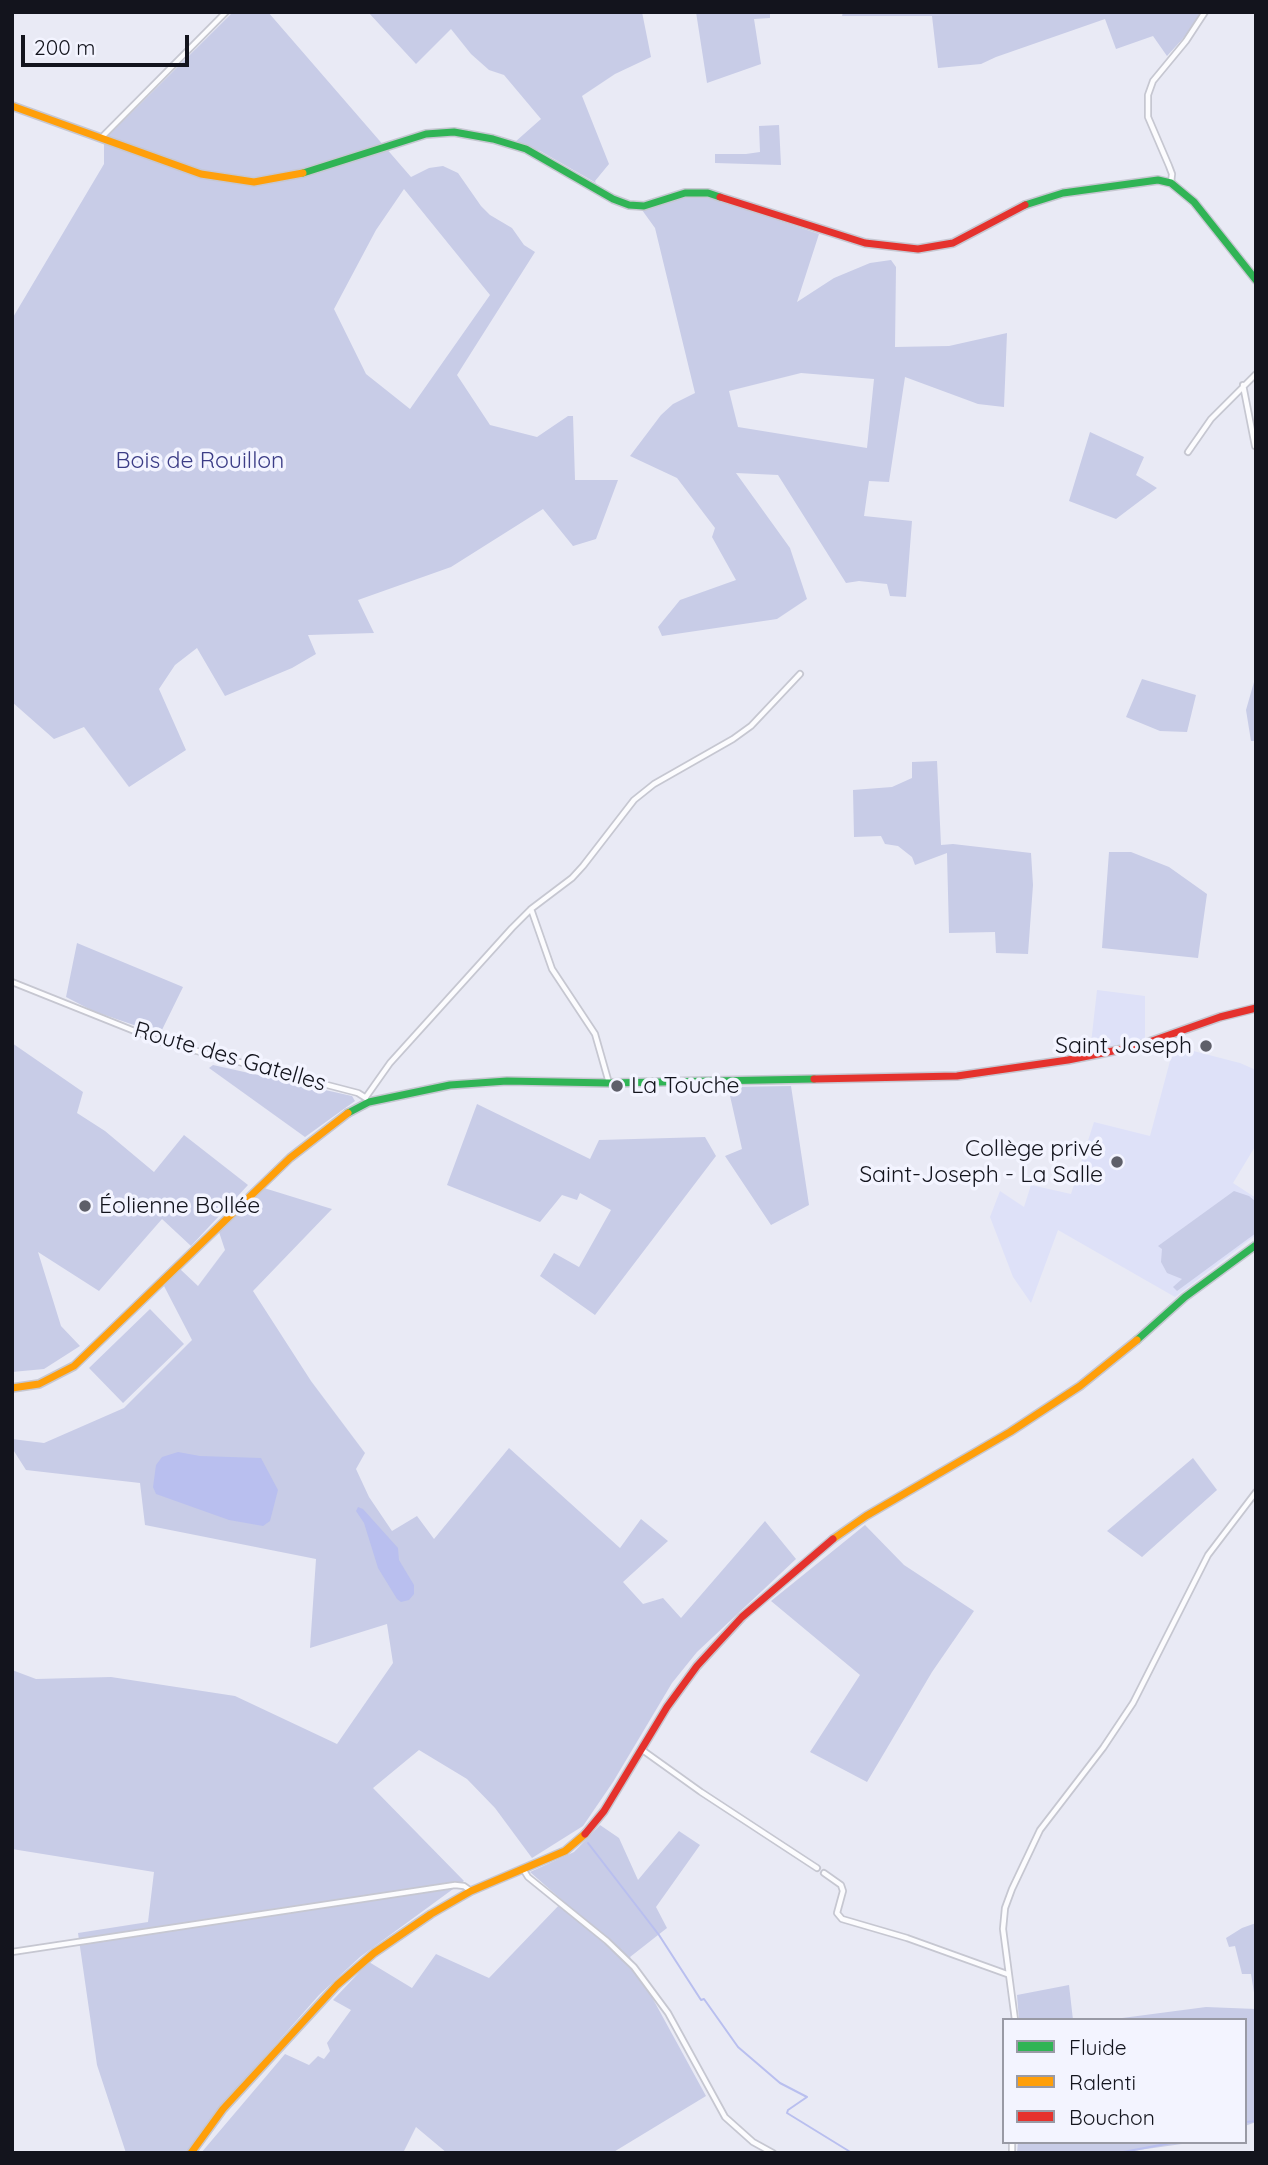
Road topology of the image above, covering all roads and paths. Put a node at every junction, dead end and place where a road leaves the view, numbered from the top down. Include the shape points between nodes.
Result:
1 (226, 12) edge
2 (1205, 12) edge
3 (12, 106) edge
4 (101, 138) junction
5 (1171, 183) junction
6 (1256, 280) edge
7 (1256, 374) edge
8 (1243, 385) junction
9 (1255, 446) edge
10 (1188, 452) dead end
11 (800, 674) dead end
12 (531, 909) junction
13 (12, 982) edge
14 (1256, 1008) edge
15 (609, 1083) junction
16 (367, 1100) junction
17 (1256, 1245) edge
18 (12, 1388) edge
19 (1256, 1492) edge
20 (641, 1749) junction
21 (817, 1868) dead end
22 (523, 1870) junction
23 (824, 1873) dead end
24 (471, 1891) junction
25 (12, 1952) edge
26 (1007, 1974) junction
27 (1015, 2018) edge
28 (191, 2153) edge
29 (773, 2153) edge

1 - 4 street
2 - 5 street via 1153,81 1148,95 1148,117 1170,166
3 - 4 street
4 - 5 street via 201,174 254,182 295,175 426,134 454,132 526,149 629,205 708,193 865,243 918,249 953,243 1025,205 1063,193 1158,180
5 - 6 street via 1194,202
7 - 8 street
8 - 9 street
8 - 10 street
11 - 12 street via 751,726 634,800 572,878
12 - 15 street via 552,969 595,1034
12 - 16 street via 398,1054
13 - 16 street, Route des Gatelles via 162,1042 358,1093
14 - 15 street via 1127,1048 957,1076
15 - 16 street via 480,1082
16 - 18 street via 290,1158 74,1366 39,1384
17 - 20 street via 1172,1307 1124,1353 1080,1386 821,1548 742,1617 697,1666
19 - 26 street via 1208,1555 1133,1703 1040,1830 1005,1908
20 - 21 street
20 - 22 street via 591,1829 565,1851
22 - 24 street
22 - 29 street via 634,1967 668,2013 725,2117
23 - 26 street via 841,1885 837,1913 842,1919
24 - 25 street via 456,1885
24 - 28 street via 374,1953 337,1985 223,2109
26 - 27 street

